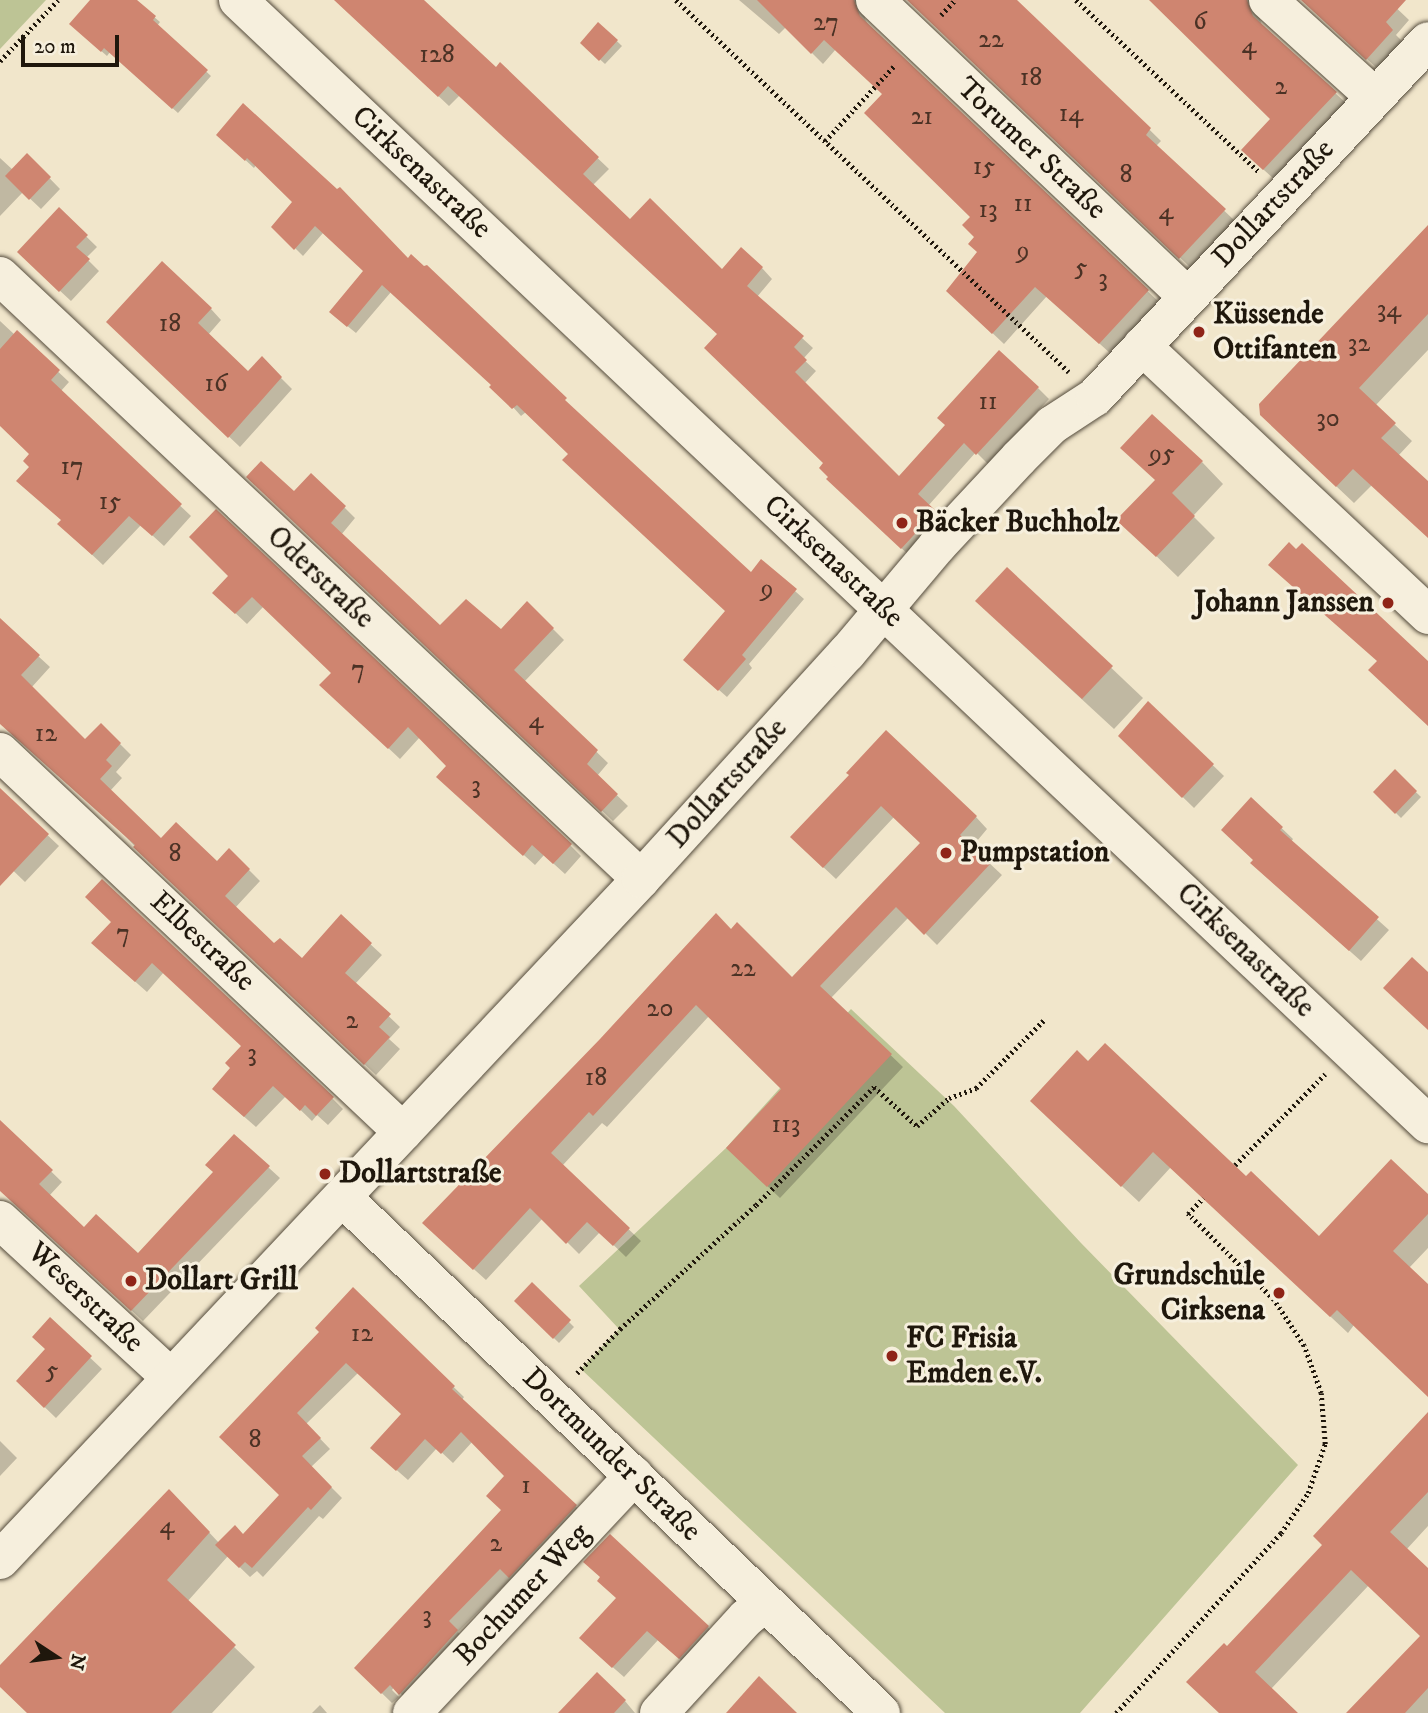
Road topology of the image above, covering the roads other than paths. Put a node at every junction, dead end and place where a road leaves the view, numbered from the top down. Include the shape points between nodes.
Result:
1 (238, 0) edge
2 (875, 0) edge
3 (1268, 0) edge
4 (1425, 51) edge
5 (1375, 97) junction
6 (0, 276) edge
7 (1188, 297) junction
8 (1142, 346) junction
9 (883, 609) junction
10 (1428, 615) edge
11 (0, 752) edge
12 (641, 880) junction
13 (1428, 1124) edge
14 (403, 1132) junction
15 (342, 1197) junction
16 (0, 1220) edge
17 (170, 1377) junction
18 (634, 1476) junction
19 (0, 1560) edge
20 (765, 1603) junction
21 (412, 1713) edge
22 (659, 1713) edge
23 (881, 1713) edge

1 - 9 street, Cirksenastraße
2 - 7 street, Torumer Straße
3 - 5 street
4 - 5 street, Dollartstraße
5 - 7 street, Dollartstraße
6 - 12 street, Oderstraße
7 - 8 street, Dollartstraße
8 - 9 street, Dollartstraße via 1095,397 1044,433
8 - 10 street
9 - 12 street, Dollartstraße
9 - 13 street, Cirksenastraße
11 - 14 street, Elbestraße
12 - 14 street, Dollartstraße
14 - 15 street, Dollartstraße
15 - 17 street, Dollartstraße
15 - 18 street, Dortmunder Straße
16 - 17 street, Weserstraße
17 - 19 street, Dollartstraße
18 - 20 street, Dortmunder Straße
18 - 21 street, Bochumer Weg
20 - 22 street
20 - 23 street, Dortmunder Straße

